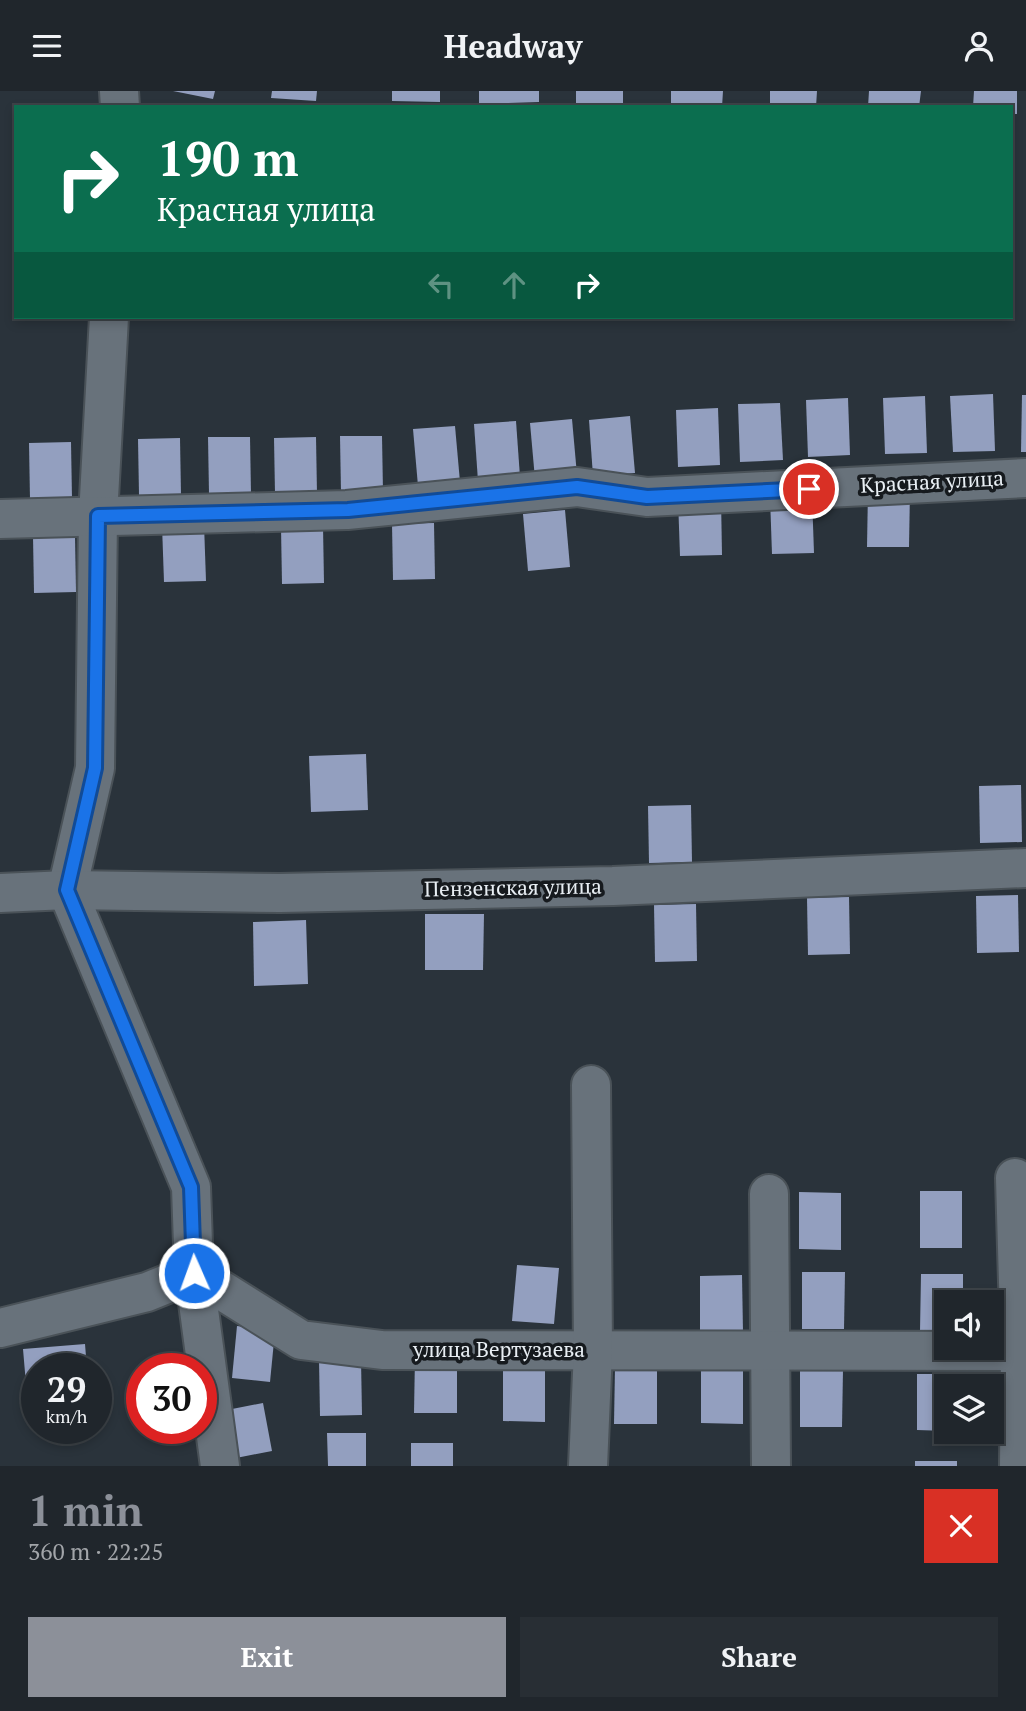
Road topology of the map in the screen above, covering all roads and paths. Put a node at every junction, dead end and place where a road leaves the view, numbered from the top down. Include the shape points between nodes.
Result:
1 (109, 319) edge
2 (1026, 478) edge
3 (98, 516) junction
4 (0, 519) edge
5 (1026, 868) edge
6 (67, 890) junction
7 (0, 893) edge
8 (591, 1085) dead end
9 (1015, 1178) dead end
10 (769, 1194) dead end
11 (194, 1273) junction
12 (0, 1328) edge
13 (593, 1350) junction
14 (770, 1350) junction
15 (1023, 1351) edge
16 (220, 1466) edge
17 (588, 1466) edge
18 (771, 1466) edge
19 (1018, 1466) edge

1 - 3 street
2 - 3 street, Красная улица via 647,497 577,487 348,510
3 - 4 street, Красная улица
3 - 6 street via 95,768
5 - 6 street, Пензенская улица via 613,886 335,892
6 - 7 street, Пензенская улица
6 - 11 street via 191,1187
8 - 13 street
9 - 15 street
10 - 14 street
11 - 12 street via 147,1292
11 - 13 street, улица Вертузаева via 301,1340 382,1350
11 - 16 street
13 - 14 street, улица Вертузаева
13 - 17 street
14 - 15 street, улица Вертузаева
14 - 18 street
15 - 19 street

